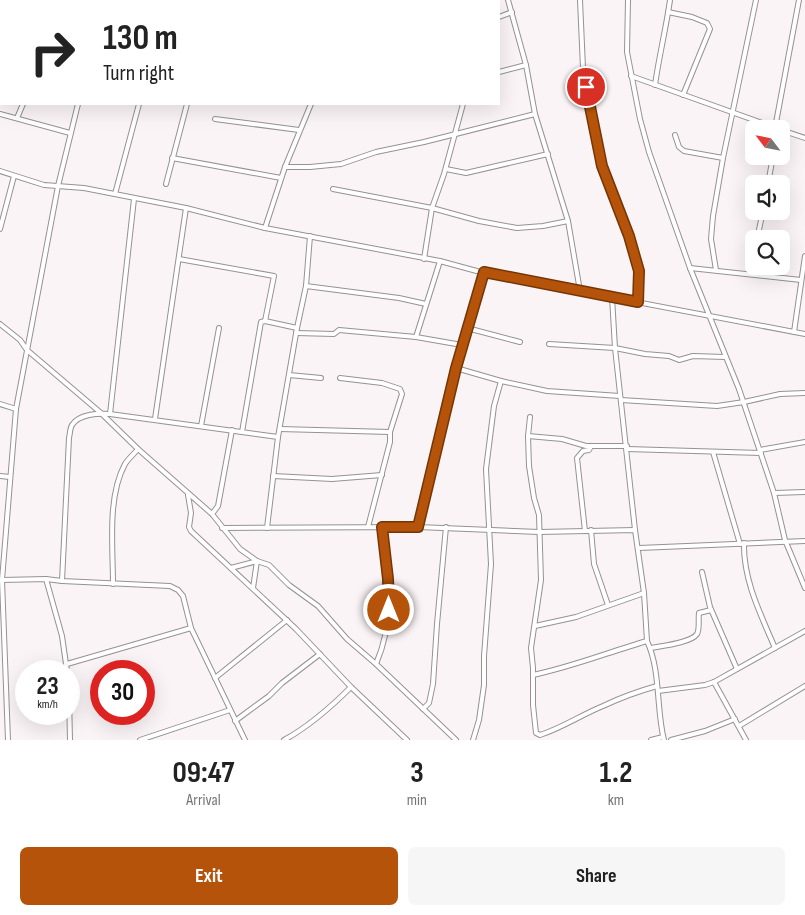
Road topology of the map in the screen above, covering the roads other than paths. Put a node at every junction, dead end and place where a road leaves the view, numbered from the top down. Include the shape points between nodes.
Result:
1 (508, 0) edge
2 (580, 0) edge
3 (628, 0) edge
4 (670, 0) edge
5 (756, 0) edge
6 (799, 0) edge
7 (512, 12) junction
8 (668, 12) junction
9 (500, 17) edge
10 (526, 65) junction
11 (500, 72) edge
12 (631, 76) junction
13 (655, 85) junction
14 (683, 95) junction
15 (23, 105) edge
16 (78, 105) edge
17 (139, 105) edge
18 (187, 105) edge
19 (311, 105) edge
20 (463, 105) edge
21 (733, 112) junction
22 (0, 114) edge
23 (535, 114) junction
24 (18, 118) junction
25 (216, 120) dead end
26 (754, 120) edge
27 (779, 120) edge
28 (299, 130) junction
29 (70, 132) junction
30 (790, 133) edge
31 (455, 134) junction
32 (675, 135) dead end
33 (805, 138) edge
34 (548, 154) junction
35 (172, 158) junction
36 (723, 158) junction
37 (285, 167) junction
38 (446, 169) junction
39 (0, 171) edge
40 (14, 176) junction
41 (281, 178) junction
42 (166, 184) dead end
43 (58, 186) junction
44 (333, 188) dead end
45 (115, 194) junction
46 (134, 199) junction
47 (186, 208) junction
48 (432, 208) junction
49 (568, 221) junction
50 (265, 228) junction
51 (0, 229) edge
52 (310, 236) junction
53 (805, 256) edge
54 (424, 259) junction
55 (180, 260) junction
56 (440, 261) junction
57 (690, 268) junction
58 (716, 270) junction
59 (484, 272) junction
60 (745, 272) edge
61 (765, 275) edge
62 (801, 280) junction
63 (306, 286) junction
64 (580, 291) junction
65 (612, 297) junction
66 (638, 302) junction
67 (426, 304) junction
68 (708, 314) junction
69 (265, 321) junction
70 (0, 324) edge
71 (219, 328) dead end
72 (467, 328) junction
73 (296, 330) junction
74 (794, 332) junction
75 (805, 334) edge
76 (416, 337) junction
77 (520, 342) dead end
78 (549, 344) dead end
79 (462, 345) junction
80 (615, 348) junction
81 (27, 350) junction
82 (725, 357) junction
83 (456, 368) junction
84 (289, 375) junction
85 (321, 378) dead end
86 (340, 378) dead end
87 (501, 381) junction
88 (805, 392) edge
89 (620, 398) junction
90 (744, 402) junction
91 (0, 404) edge
92 (16, 409) junction
93 (102, 413) junction
94 (110, 414) junction
95 (530, 416) dead end
96 (155, 419) junction
97 (201, 426) junction
98 (280, 429) junction
99 (232, 430) junction
100 (242, 432) junction
101 (390, 432) junction
102 (528, 436) junction
103 (278, 437) junction
104 (805, 442) edge
105 (590, 446) junction
106 (627, 447) junction
107 (138, 449) junction
108 (713, 452) junction
109 (760, 452) junction
110 (0, 476) edge
111 (273, 476) junction
112 (382, 476) junction
113 (10, 477) junction
114 (805, 492) edge
115 (774, 493) junction
116 (188, 495) junction
117 (212, 514) junction
118 (368, 527) junction
119 (382, 527) junction
120 (418, 527) junction
121 (446, 527) junction
122 (222, 528) junction
123 (267, 528) junction
124 (490, 529) junction
125 (585, 530) junction
126 (591, 530) junction
127 (635, 530) junction
128 (539, 532) junction
129 (785, 540) junction
130 (805, 540) edge
131 (742, 544) junction
132 (638, 548) junction
133 (257, 561) junction
134 (231, 568) junction
135 (702, 572) dead end
136 (46, 579) junction
137 (2, 580) junction
138 (62, 582) junction
139 (114, 584) junction
140 (253, 588) junction
141 (805, 588) edge
142 (644, 593) junction
143 (608, 605) junction
144 (711, 610) junction
145 (287, 620) junction
146 (535, 626) junction
147 (191, 628) junction
148 (805, 631) edge
149 (647, 641) junction
150 (651, 648) junction
151 (775, 648) junction
152 (320, 654) junction
153 (66, 660) edge
154 (80, 660) edge
155 (376, 664) junction
156 (737, 669) junction
157 (533, 675) junction
158 (215, 678) junction
159 (714, 682) junction
160 (805, 686) edge
161 (351, 687) junction
162 (658, 688) junction
163 (6, 708) junction
164 (0, 709) edge
165 (424, 709) junction
166 (230, 710) junction
167 (735, 719) junction
168 (235, 721) junction
169 (70, 725) edge
170 (739, 726) junction
171 (663, 738) edge
172 (8, 740) edge
173 (70, 740) edge
174 (140, 740) edge
175 (245, 740) edge
176 (284, 740) edge
177 (407, 740) edge
178 (456, 740) edge
179 (474, 740) edge
180 (651, 740) edge
181 (671, 740) edge
182 (746, 740) edge

1 - 7 street
2 - 66 street via 583,68 591,114 602,166 639,271
3 - 12 street via 627,52
4 - 8 street
5 - 21 street
6 - 27 street
7 - 9 street
7 - 10 street
8 - 13 street
8 - 14 street via 707,23 710,29
10 - 11 street
10 - 23 street
12 - 13 street
12 - 57 street via 649,152
13 - 14 street
14 - 21 street
15 - 24 street
16 - 29 street
17 - 45 street
18 - 35 street
19 - 28 street
20 - 31 street
21 - 26 street
21 - 36 street
22 - 24 street
23 - 31 street
23 - 34 street
24 - 29 street
25 - 28 street
28 - 37 street
29 - 43 street
30 - 33 street
31 - 37 street via 376,152 341,164
31 - 38 street
32 - 36 street via 684,151
34 - 38 street via 470,173
34 - 49 street
35 - 41 street
35 - 42 street
36 - 58 street via 711,239
37 - 41 street
38 - 48 street
39 - 40 street
40 - 43 street
40 - 51 street
41 - 50 street
43 - 45 street
43 - 81 street
44 - 48 street
45 - 46 street
46 - 47 street
46 - 94 street
47 - 50 street
47 - 55 street
48 - 49 street via 517,228
48 - 54 street
49 - 64 street
50 - 52 street
52 - 54 street
52 - 63 street
53 - 62 street
54 - 56 street
55 - 69 street via 273,275
55 - 96 street
56 - 59 street
56 - 67 street
57 - 58 street
57 - 68 street
58 - 60 street
59 - 64 street
59 - 72 street
61 - 62 street
62 - 74 street
63 - 67 street
63 - 73 street
64 - 65 street
65 - 66 street
65 - 80 street
66 - 68 street
67 - 76 street
68 - 74 street
68 - 82 street
69 - 73 street
69 - 100 street via 261,322
70 - 81 street
71 - 97 street
72 - 77 street
72 - 79 street
73 - 76 street via 334,334 339,330
73 - 84 street
74 - 75 street
76 - 79 street
78 - 80 street
79 - 83 street
80 - 82 street via 679,360 693,356
80 - 89 street
81 - 92 street
81 - 93 street
82 - 90 street
83 - 87 street
83 - 120 street
84 - 85 street
84 - 98 street
86 - 101 street via 382,383 400,389 402,394
87 - 89 street via 547,391
87 - 124 street via 494,406 486,469
88 - 90 street
89 - 90 street via 716,406
89 - 106 street
90 - 109 street
91 - 92 street
92 - 113 street
93 - 94 street
93 - 107 street
93 - 138 street via 82,416 72,425
94 - 96 street
95 - 102 street
96 - 97 street
97 - 99 street
98 - 101 street
98 - 103 street
99 - 100 street
99 - 117 street via 218,506
100 - 103 street
101 - 112 street
102 - 105 street via 550,437
102 - 128 street
103 - 111 street
104 - 109 street
105 - 106 street
105 - 125 street via 577,458
106 - 108 street
106 - 127 street
107 - 116 street
107 - 139 street via 125,463 116,489 112,529
108 - 109 street
108 - 131 street
109 - 115 street
110 - 113 street
111 - 112 street via 332,479
111 - 123 street
112 - 118 street
113 - 137 street
114 - 115 street
115 - 129 street
116 - 117 street
116 - 134 street via 190,531
117 - 122 street
118 - 119 street
118 - 123 street
119 - 120 street
119 - 155 street via 389,610 384,645
120 - 121 street
121 - 124 street
121 - 165 street via 433,684 429,703
122 - 123 street
122 - 133 street via 240,549
124 - 128 street
124 - 179 street via 484,685
125 - 126 street
125 - 128 street
126 - 127 street
126 - 143 street via 594,564
127 - 132 street
128 - 146 street via 541,580
129 - 130 street
129 - 131 street
129 - 141 street
131 - 132 street
131 - 151 street via 753,594
132 - 142 street
133 - 134 street
133 - 140 street
133 - 155 street via 269,565 289,585 318,606 347,639
134 - 140 street
135 - 144 street
136 - 137 street
136 - 138 street
136 - 153 street
137 - 163 street
138 - 139 street
139 - 147 street via 170,586 178,590 183,596
140 - 145 street
142 - 143 street
142 - 149 street
143 - 146 street via 576,617
144 - 150 street via 699,614 698,631 692,638
144 - 156 street
145 - 152 street
145 - 158 street
146 - 157 street via 531,648
147 - 154 street
147 - 158 street
148 - 151 street
149 - 150 street
149 - 157 street via 560,670
150 - 162 street
151 - 156 street
152 - 161 street
152 - 168 street
155 - 165 street
156 - 159 street
157 - 162 street via 538,735 556,730 642,690
158 - 166 street
159 - 162 street
159 - 167 street
160 - 170 street
161 - 176 street via 304,729
161 - 177 street
162 - 171 street
163 - 164 street
163 - 172 street
165 - 178 street
166 - 168 street
166 - 174 street
167 - 170 street
167 - 181 street via 705,732
168 - 175 street
169 - 173 street
170 - 182 street
171 - 180 street

